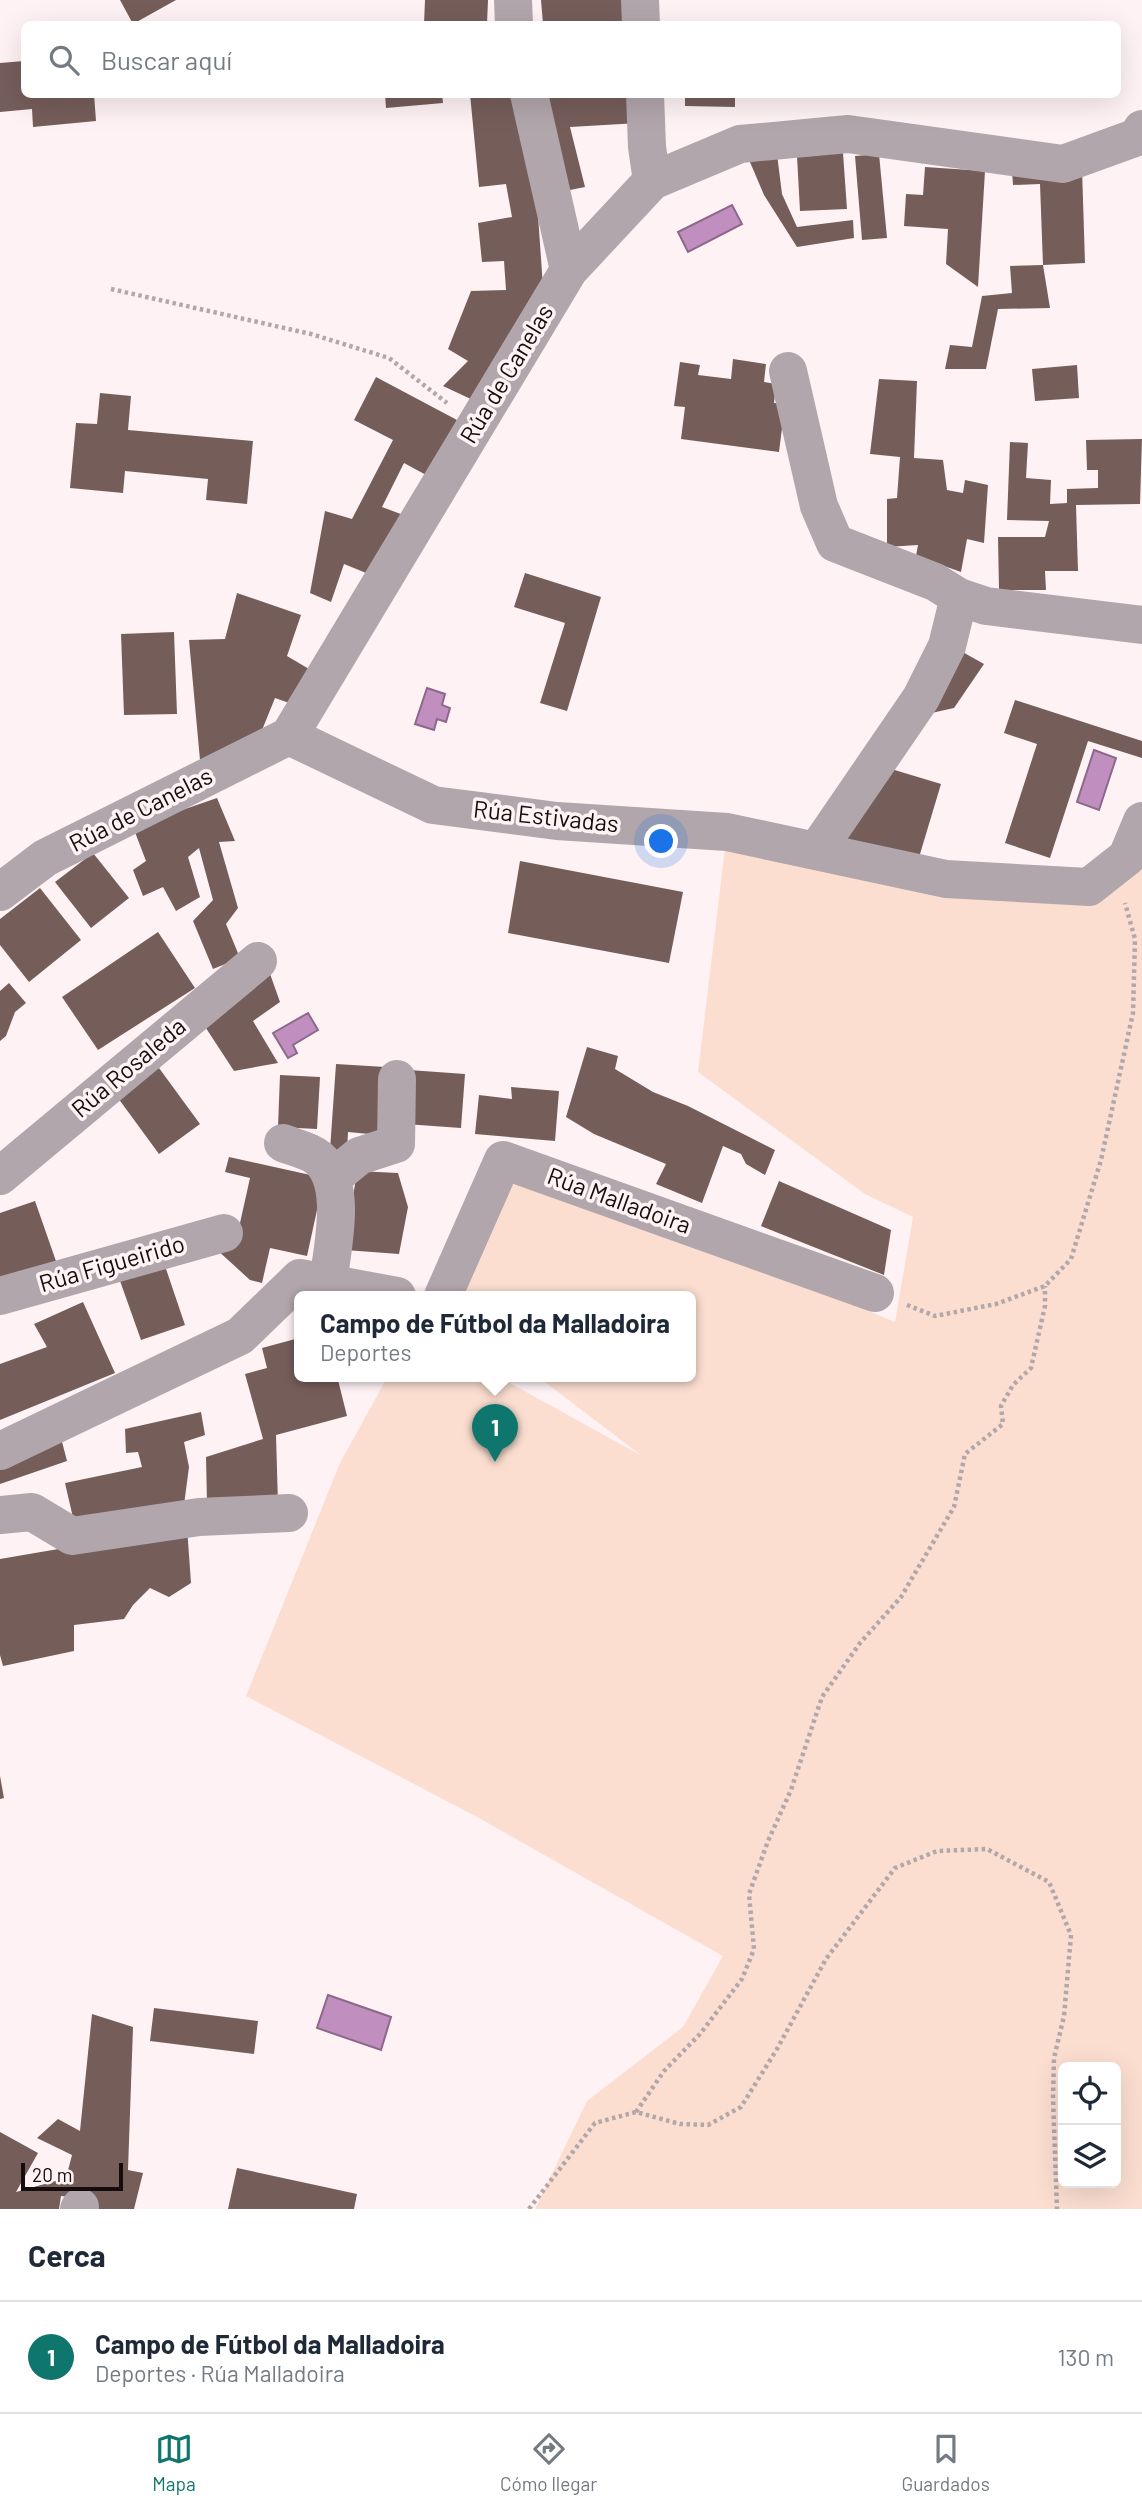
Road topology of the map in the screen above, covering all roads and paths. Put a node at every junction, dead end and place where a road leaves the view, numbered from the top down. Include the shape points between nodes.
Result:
1 (513, 0) edge
2 (640, 0) edge
3 (514, 21) edge
4 (641, 21) edge
5 (530, 98) edge
6 (645, 98) edge
7 (1142, 129) edge
8 (652, 181) junction
9 (569, 270) junction
10 (111, 289) dead end
11 (788, 371) dead end
12 (477, 424) junction
13 (959, 597) junction
14 (1142, 625) edge
15 (289, 736) junction
16 (1142, 821) edge
17 (817, 850) junction
18 (1109, 872) junction
19 (0, 892) edge
20 (258, 961) dead end
21 (397, 1079) dead end
22 (283, 1143) dead end
23 (0, 1176) edge
24 (332, 1178) junction
25 (224, 1233) dead end
26 (328, 1283) junction
27 (1045, 1286) junction
28 (370, 1291) edge
29 (445, 1291) edge
30 (875, 1293) joint
31 (0, 1296) edge
32 (0, 1451) edge
33 (289, 1513) dead end
34 (0, 1515) edge
35 (636, 2112) junction
36 (529, 2209) edge
37 (1057, 2209) edge

1 - 3 street
2 - 4 street
5 - 9 street
6 - 8 street
7 - 8 street, Rúa de Canelas via 1137,137 1063,164 848,134 740,144
8 - 9 street, Rúa de Canelas
9 - 12 street, Rúa de Canelas
10 - 12 path via 310,334 389,358
11 - 13 street via 819,506 835,543 935,582
12 - 15 street, Rúa de Canelas
13 - 14 street via 986,606
13 - 17 street via 947,646 921,698
15 - 17 street, Rúa Estivadas via 433,805 557,821 727,832
15 - 19 street, Rúa de Canelas via 45,858
16 - 18 street, Rúa Estivadas via 1127,858
17 - 18 street, Rúa Estivadas via 946,879 1089,887
18 - 27 path via 1124,898 1135,939 1133,1013 1101,1160 1071,1259
20 - 23 street, Rúa Rosaleda
21 - 24 street via 396,1144 359,1156
22 - 24 street via 316,1156
24 - 26 street via 337,1200
25 - 31 street, Rúa Figueirido
26 - 28 street
26 - 32 street via 300,1278 240,1336
27 - 30 path via 996,1304 935,1316
27 - 35 path via 1031,1368 1013,1385 1001,1406 1003,1424 965,1454 954,1507 901,1597 860,1643 822,1697 749,1894 754,1949 741,1979
29 - 30 street, Rúa Malladoira via 503,1160
33 - 34 street via 199,1517 72,1536 32,1512
35 - 36 path via 595,2123
35 - 37 path via 680,2124 708,2124 741,2107 826,1959 895,1868 937,1851 987,1849 1049,1882 1071,1935 1065,2016 1054,2058

